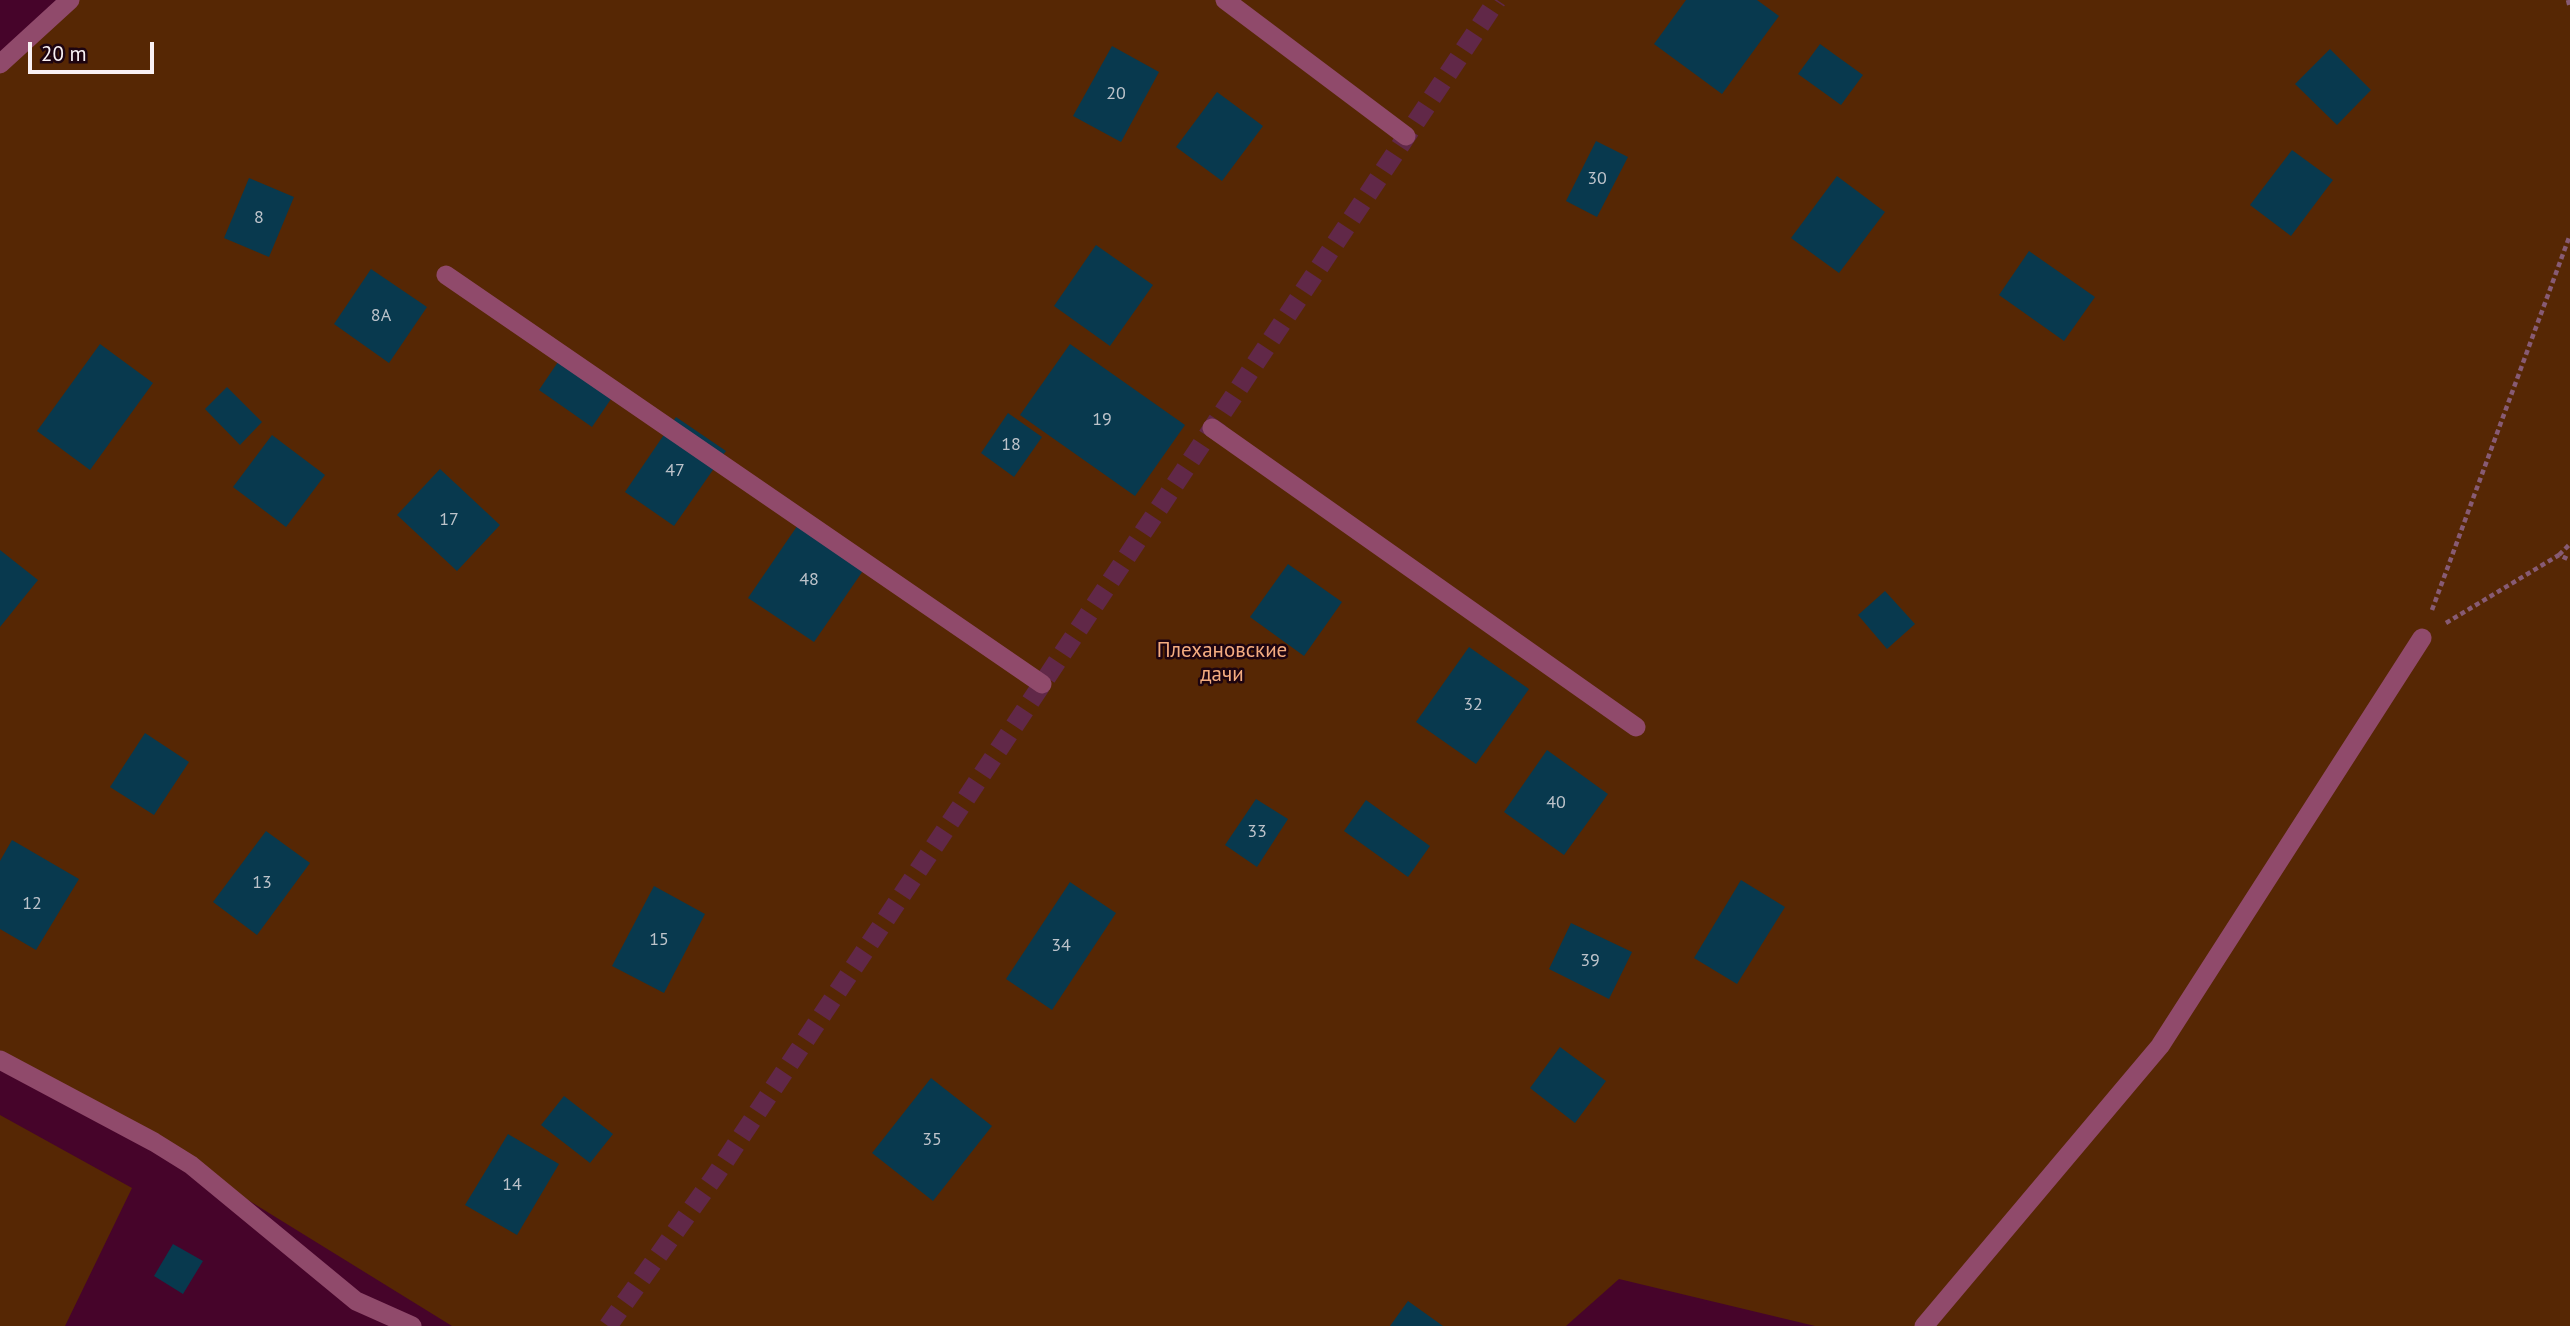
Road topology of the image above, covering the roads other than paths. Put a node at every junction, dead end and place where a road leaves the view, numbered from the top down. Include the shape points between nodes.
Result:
1 (70, 0) edge
2 (1225, 0) edge
3 (0, 64) edge
4 (1406, 136) dead end
5 (446, 275) dead end
6 (1212, 428) dead end
7 (2422, 638) road end
8 (1042, 684) dead end
9 (1636, 727) dead end
10 (0, 1060) edge
11 (412, 1326) edge
12 (1924, 1326) edge

1 - 3 street
2 - 4 street
5 - 8 street
6 - 9 street
7 - 12 street via 2160,1046
10 - 11 street via 191,1165 356,1301

